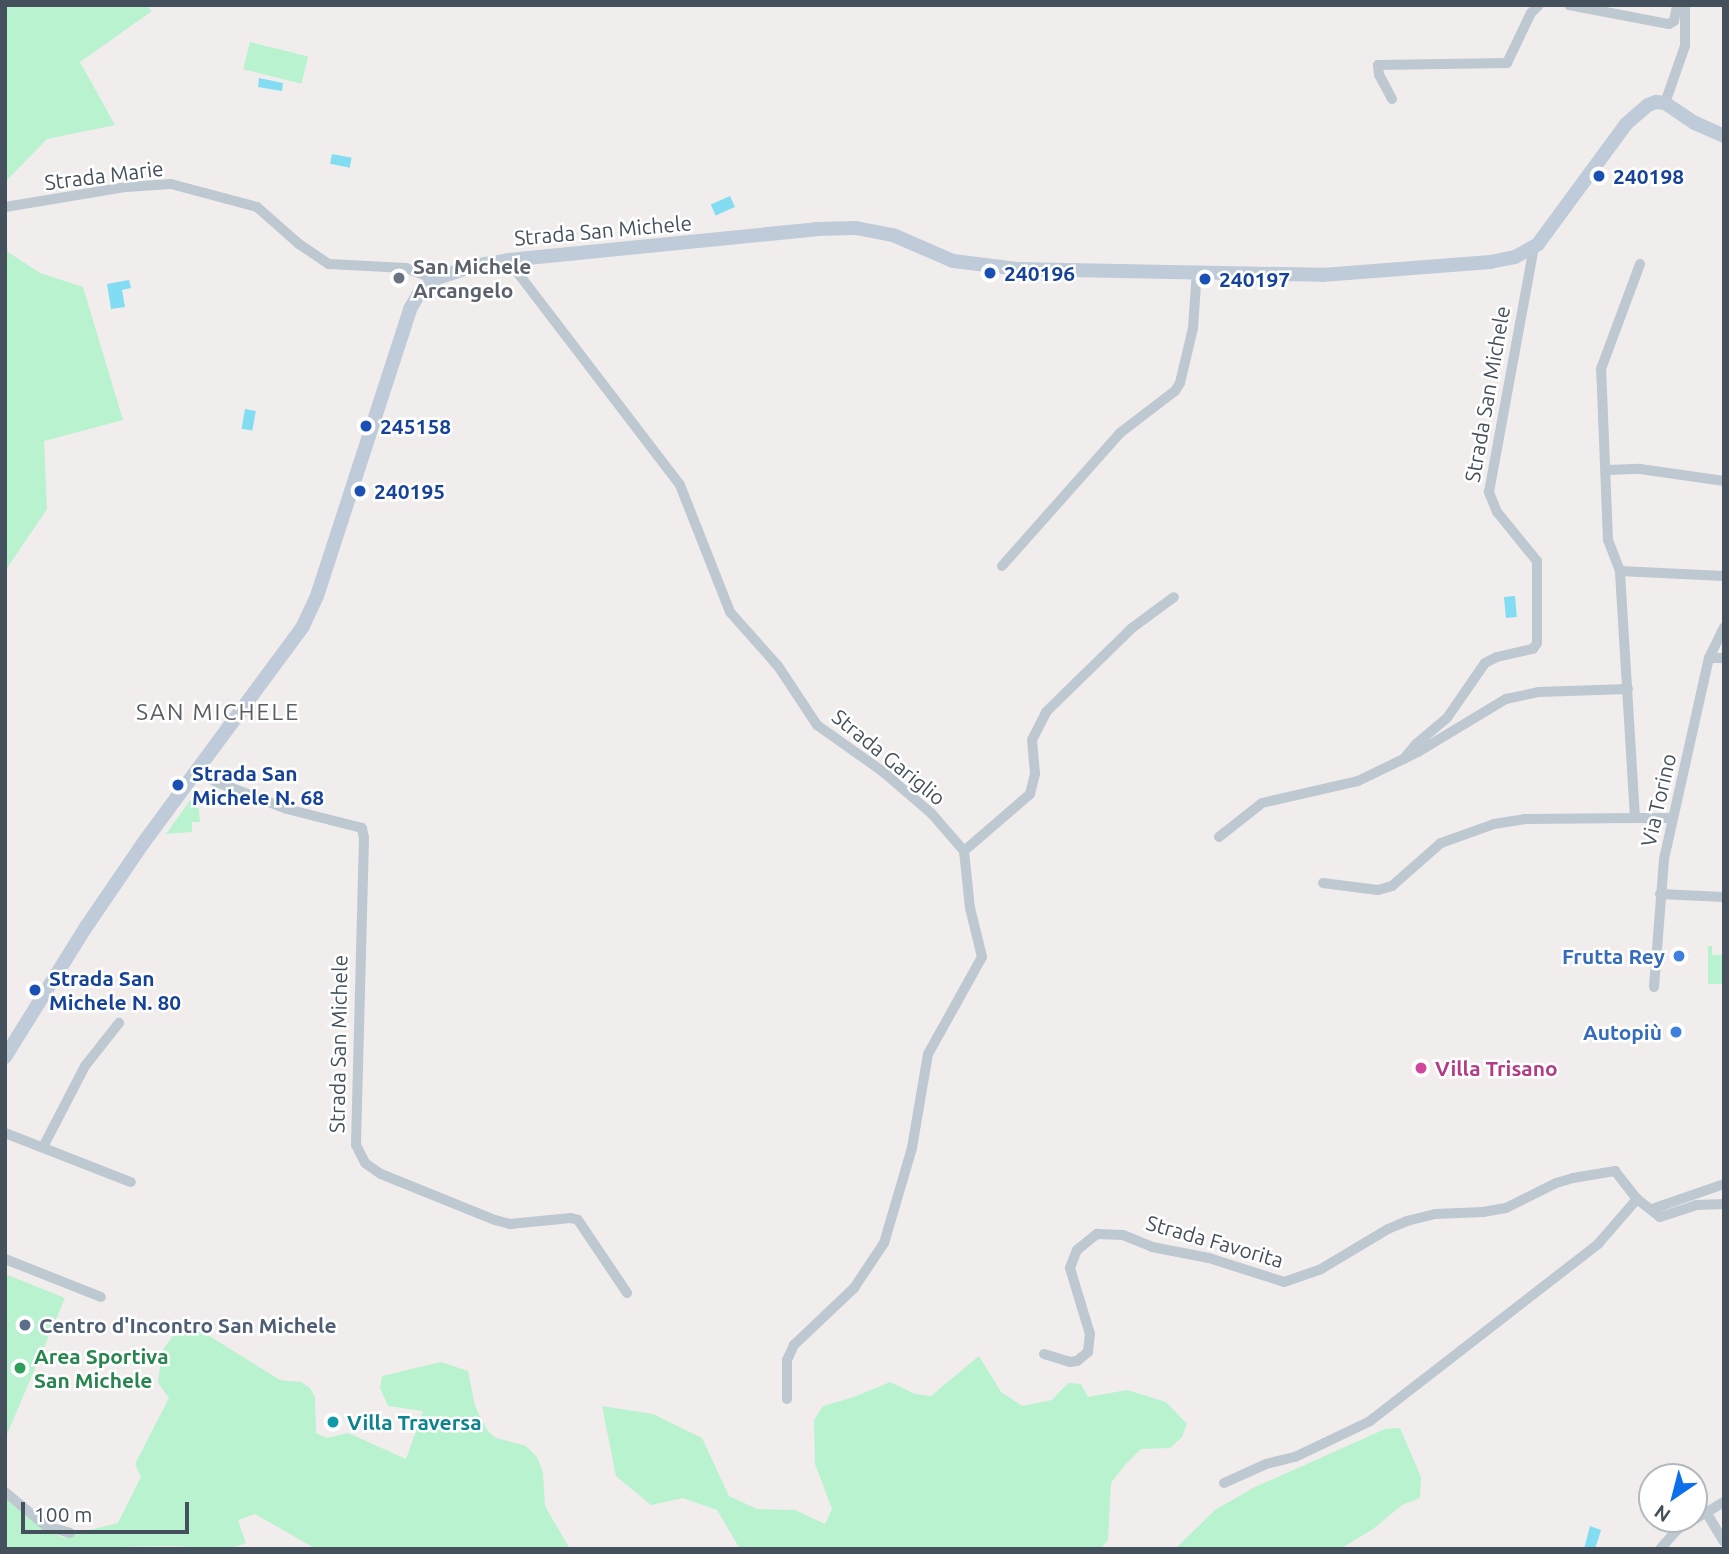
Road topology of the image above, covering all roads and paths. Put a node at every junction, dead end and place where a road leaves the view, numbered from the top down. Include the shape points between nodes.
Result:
1 (1539, 5) edge
2 (1569, 5) edge
3 (1677, 5) edge
4 (1685, 5) edge
5 (1392, 99) dead end
6 (1665, 103) junction
7 (1724, 136) edge
8 (5, 207) edge
9 (1534, 247) junction
10 (508, 260) junction
11 (1640, 264) dead end
12 (1197, 271) junction
13 (435, 279) junction
14 (1607, 470) junction
15 (1724, 481) edge
16 (1002, 566) dead end
17 (1620, 571) junction
18 (1724, 576) edge
19 (1174, 597) dead end
20 (1724, 627) edge
21 (1709, 658) junction
22 (1724, 658) edge
23 (1628, 689) junction
24 (1404, 759) junction
25 (197, 770) junction
26 (1636, 818) junction
27 (1672, 818) junction
28 (1219, 837) dead end
29 (964, 851) junction
30 (1323, 883) dead end
31 (1660, 894) junction
32 (1724, 897) edge
33 (1654, 987) dead end
34 (119, 1023) dead end
35 (5, 1057) edge
36 (5, 1133) edge
37 (43, 1147) junction
38 (131, 1182) dead end
39 (1724, 1184) edge
40 (1637, 1199) junction
41 (1724, 1204) edge
42 (1652, 1209) junction
43 (5, 1259) edge
44 (627, 1293) dead end
45 (101, 1297) dead end
46 (1044, 1353) dead end
47 (786, 1399) dead end
48 (1224, 1483) dead end
49 (5, 1492) edge
50 (1724, 1502) edge
51 (1708, 1511) edge
52 (1708, 1515) edge
53 (70, 1533) dead end
54 (1674, 1533) edge
55 (1724, 1542) edge
56 (1660, 1549) edge

1 - 5 street via 1507,63 1378,65
2 - 3 street via 1670,24
4 - 6 street via 1685,46
6 - 7 street
6 - 9 street, Strada San Michele via 1652,102 1636,113
8 - 13 street, Strada Marie via 171,184 257,207 329,264 406,268
9 - 12 street, Strada San Michele via 1490,262 1338,275
9 - 24 street, Strada San Michele via 1489,492 1496,512 1537,561 1537,643 1533,649 1485,663 1447,718
10 - 12 street, Strada San Michele via 856,228 880,231 939,257 968,264 1052,271
10 - 13 street, Strada San Michele
10 - 29 street, Strada Gariglio via 680,485 730,612 778,666 817,725 882,771 932,814
11 - 14 street via 1601,369
12 - 16 street via 1193,328 1180,383 1102,452
13 - 25 street, Strada San Michele via 410,309 309,615
14 - 15 street via 1640,469
14 - 17 street via 1608,540
17 - 18 street
17 - 23 street
19 - 29 street via 1132,628 1046,712 1032,740 1035,774 1030,793
20 - 21 street, Via Torino
21 - 22 street
21 - 27 street, Via Torino
23 - 24 street via 1538,692 1506,699
23 - 26 street
24 - 28 street via 1358,781 1262,803
25 - 35 street, Strada San Michele via 93,916
25 - 44 street, Strada San Michele via 287,809 362,828 356,1145 365,1164 510,1224 578,1220
26 - 27 street
26 - 30 street via 1526,819 1494,824 1441,843 1392,886 1378,890
27 - 31 street, Via Torino
29 - 47 street via 970,908 982,957 928,1054 912,1148 884,1243 854,1288 794,1345 787,1360
31 - 32 street
31 - 33 street, Via Torino
34 - 37 street via 85,1066
36 - 37 street
37 - 38 street
39 - 42 street
40 - 42 street, Strada Favorita
40 - 46 street, Strada Favorita via 1615,1171 1573,1178 1506,1208 1435,1213 1407,1221 1321,1269 1284,1282 1124,1235 1097,1234 1077,1250 1070,1268 1090,1334 1088,1353 1070,1362
40 - 48 street via 1598,1244 1390,1407 1333,1440
41 - 42 street via 1696,1205 1660,1217
43 - 45 street
49 - 53 street via 46,1526
50 - 51 street
52 - 55 street
54 - 56 street

